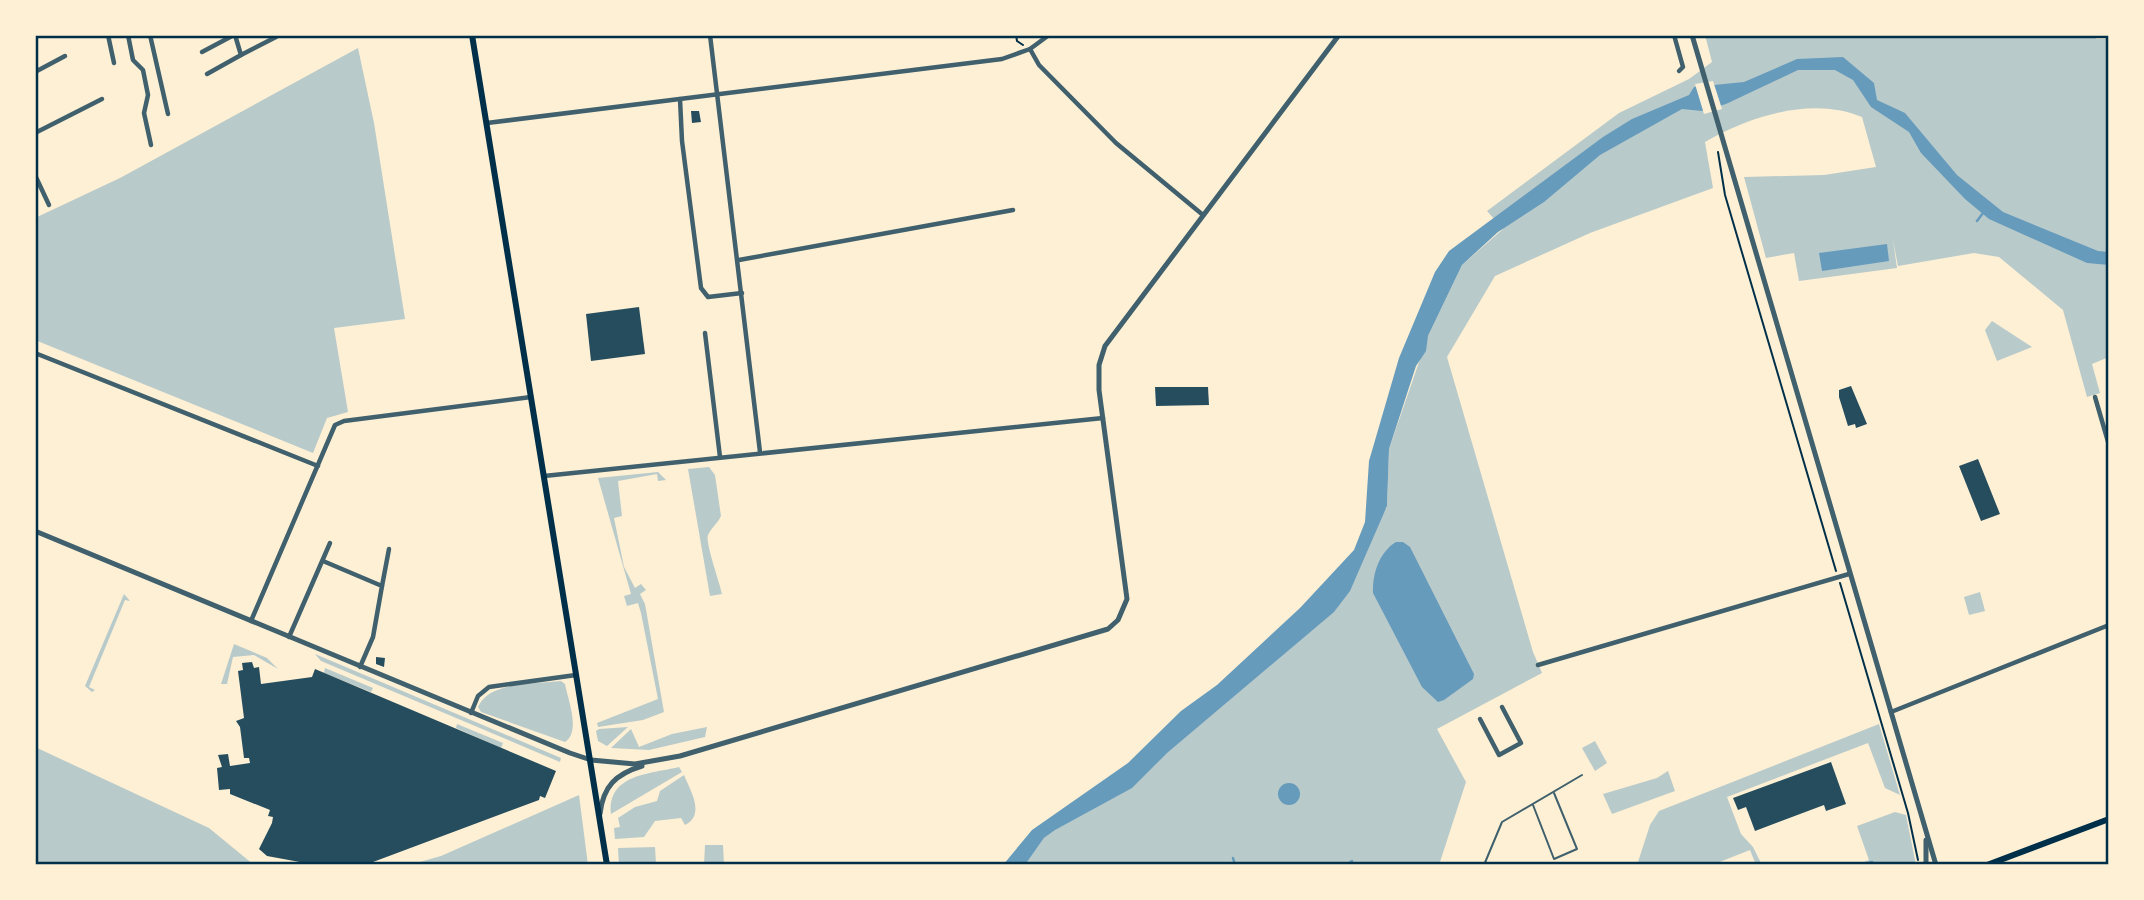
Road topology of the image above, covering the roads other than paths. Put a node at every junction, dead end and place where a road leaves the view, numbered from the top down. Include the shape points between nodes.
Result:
1 (108, 35) edge
2 (128, 35) edge
3 (150, 35) edge
4 (235, 35) edge
5 (472, 35) edge
6 (710, 35) edge
7 (1049, 35) edge
8 (1339, 35) edge
9 (1674, 35) edge
10 (1692, 35) edge
11 (276, 37) dead end
12 (1030, 49) junction
13 (202, 52) dead end
14 (242, 55) junction
15 (65, 56) dead end
16 (114, 63) dead end
17 (1679, 71) dead end
18 (35, 72) edge
19 (207, 74) dead end
20 (717, 95) junction
21 (103, 99) dead end
22 (680, 99) junction
23 (168, 114) dead end
24 (487, 123) junction
25 (35, 133) edge
26 (151, 145) dead end
27 (35, 175) edge
28 (49, 205) dead end
29 (1013, 210) dead end
30 (1203, 215) junction
31 (739, 260) junction
32 (743, 293) junction
33 (705, 333) dead end
34 (35, 353) edge
35 (531, 397) junction
36 (2095, 397) dead end
37 (1103, 418) junction
38 (2109, 445) edge
39 (760, 452) junction
40 (720, 457) junction
41 (318, 466) junction
42 (544, 476) junction
43 (35, 531) edge
44 (330, 543) dead end
45 (389, 549) dead end
46 (323, 561) junction
47 (1849, 574) junction
48 (382, 586) junction
49 (251, 621) junction
50 (2109, 625) edge
51 (289, 637) junction
52 (1538, 665) dead end
53 (360, 667) junction
54 (576, 675) junction
55 (1502, 707) dead end
56 (1890, 712) junction
57 (470, 714) junction
58 (1480, 719) dead end
59 (591, 760) junction
60 (655, 762) junction
61 (1582, 775) dead end
62 (1554, 793) junction
63 (1533, 805) junction
64 (600, 817) junction
65 (2109, 819) edge
66 (1926, 834) junction
67 (2001, 861) junction
68 (607, 865) edge
69 (1484, 865) edge
70 (1926, 865) edge
71 (1936, 865) edge
72 (1987, 865) edge
73 (1993, 865) edge

1 - 16 street
2 - 26 street via 133,60 143,70 148,95 144,113
3 - 23 street
4 - 13 street
4 - 14 street
5 - 24 main road
6 - 20 street
7 - 12 street
8 - 30 street
9 - 17 street via 1683,67
10 - 47 street
11 - 14 street
12 - 20 street via 1003,59
12 - 30 street via 1039,65 1116,143
14 - 19 street
15 - 18 street
20 - 22 street
20 - 31 street
21 - 25 street
22 - 24 street
22 - 32 street via 701,288 708,297
24 - 35 main road
27 - 28 street
29 - 31 street
30 - 37 street via 1105,346 1098,377
31 - 32 street
32 - 39 street
33 - 40 street
34 - 41 street
35 - 41 street via 344,421 330,432
35 - 42 main road
36 - 38 street
37 - 39 street
37 - 60 street via 1126,590 1125,609 1108,629
39 - 40 street
40 - 42 street
41 - 49 street
42 - 54 main road
43 - 49 street
44 - 46 street
45 - 48 street
46 - 48 street
46 - 51 street
47 - 52 street
47 - 56 street
48 - 53 street via 373,637
49 - 51 street
50 - 56 street
51 - 53 street
53 - 57 street
54 - 57 street via 489,687 478,696
54 - 59 main road
55 - 58 street via 1521,743 1499,755
56 - 66 street
57 - 59 street
59 - 60 street
59 - 64 main road
60 - 64 street via 612,781
61 - 62 lane
62 - 63 lane
62 - 63 lane via 1577,849 1554,859
63 - 69 lane via 1502,822
64 - 68 main road
65 - 67 main road
66 - 70 street
66 - 71 street
67 - 72 main road
67 - 73 main road

